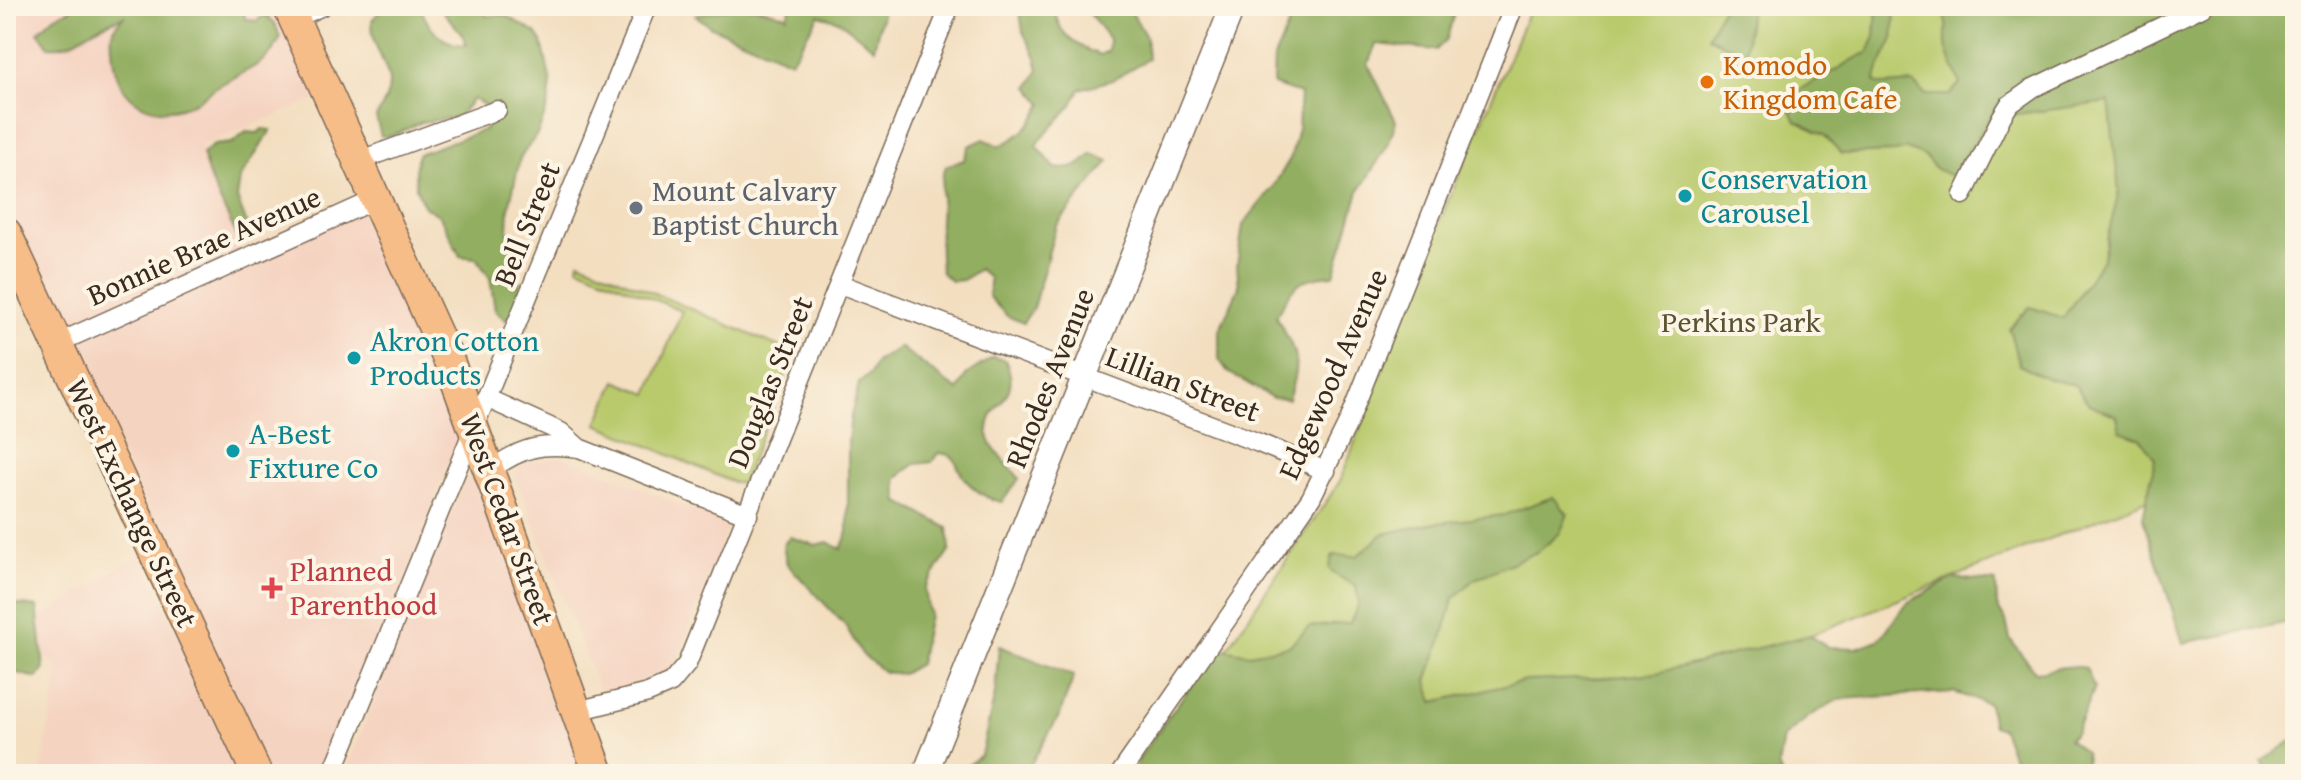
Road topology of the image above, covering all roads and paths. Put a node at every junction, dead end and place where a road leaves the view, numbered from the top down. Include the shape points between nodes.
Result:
1 (322, 6) edge
2 (647, 6) edge
3 (950, 6) edge
4 (1233, 6) edge
5 (1514, 6) edge
6 (2204, 6) edge
7 (291, 13) edge
8 (497, 110) dead end
9 (358, 161) junction
10 (1963, 195) dead end
11 (374, 200) junction
12 (6, 233) edge
13 (840, 284) junction
14 (58, 343) junction
15 (1084, 375) junction
16 (480, 412) junction
17 (579, 448) junction
18 (490, 470) junction
19 (1326, 471) junction
20 (748, 515) junction
21 (577, 711) junction
22 (257, 774) edge
23 (332, 774) edge
24 (599, 774) edge
25 (925, 774) edge
26 (1120, 774) edge

1 - 7 street
2 - 16 street, Bell Street
3 - 13 street, Douglas Street
4 - 15 street, Rhodes Avenue
5 - 19 street, Edgewood Avenue
6 - 10 street via 2033,88 2009,105
7 - 9 main road, West Cedar Street
8 - 9 street
9 - 11 main road, West Cedar Street
11 - 14 street, Bonnie Brae Avenue
11 - 16 main road, West Cedar Street via 449,361
12 - 14 main road, West Exchange Street
13 - 15 street, Lillian Street
13 - 20 street, Douglas Street
14 - 22 main road, West Exchange Street
15 - 19 street, Lillian Street
15 - 25 street, Rhodes Avenue
16 - 17 street via 561,432
16 - 18 main road, West Cedar Street
16 - 23 street, Bell Street
17 - 18 street via 553,444 515,452
17 - 20 street
18 - 21 main road, West Cedar Street
19 - 26 street, Edgewood Avenue
20 - 21 street, Douglas Street via 687,664 671,683
21 - 24 main road, West Cedar Street

